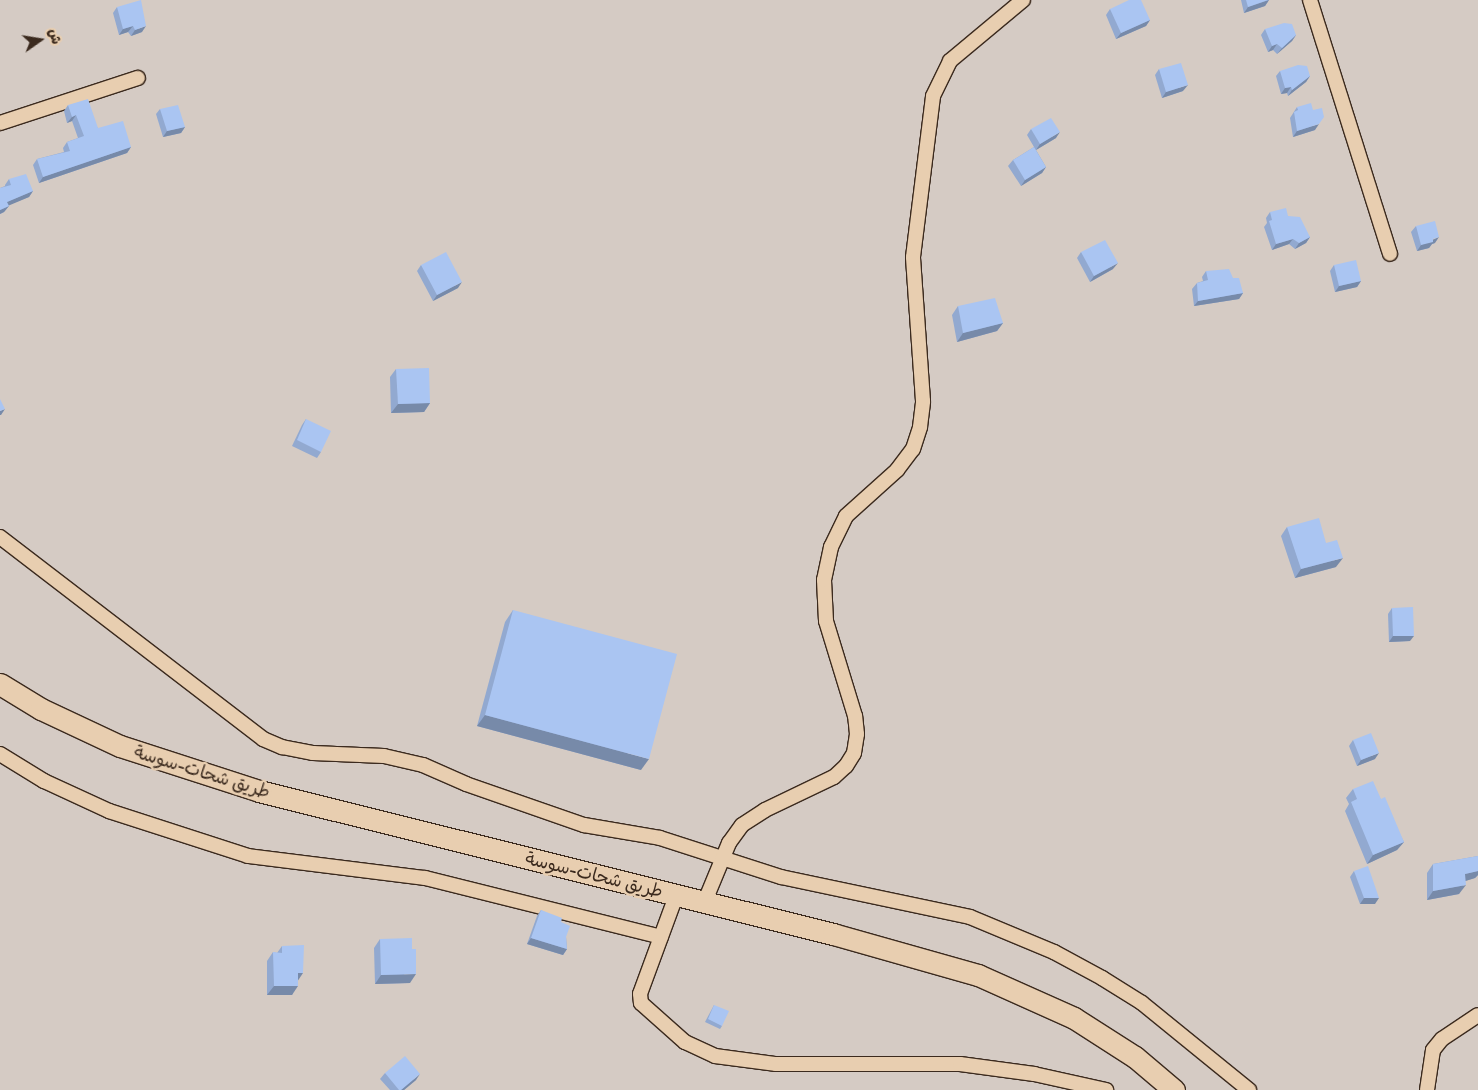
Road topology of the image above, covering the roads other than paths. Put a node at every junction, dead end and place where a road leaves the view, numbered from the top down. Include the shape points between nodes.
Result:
1 (1023, 0) edge
2 (1310, 0) edge
3 (138, 78) dead end
4 (0, 123) edge
5 (1390, 254) dead end
6 (0, 537) edge
7 (0, 684) edge
8 (0, 754) edge
9 (723, 859) junction
10 (676, 896) junction
11 (705, 901) junction
12 (661, 937) junction
13 (1478, 1015) edge
14 (1106, 1090) edge
15 (1174, 1090) edge
16 (1249, 1090) edge
17 (1427, 1090) edge

1 - 9 street via 950,61 940,76 933,96 913,257 923,401 920,427 913,449 897,470 846,516 831,547 824,580 826,621 854,716 857,734 854,752 834,777 742,824 729,842
2 - 5 street
3 - 4 street
6 - 9 street via 263,739 282,747 313,753 384,756 423,765 466,784 584,825 660,838
7 - 10 main road, طريق شحات-سوسة via 74,726 120,746 191,770 269,793
8 - 12 street via 44,781 109,811 248,856 425,878
9 - 11 street
9 - 16 street via 781,877 970,917 1013,933 1086,969 1142,1003
10 - 11 main road, طريق شحات-سوسة
10 - 12 street
11 - 15 main road, طريق شحات-سوسة via 929,959 1021,992 1074,1018 1135,1057
12 - 14 street via 640,994 640,1003 685,1042 715,1056 776,1064 960,1064 1034,1074
13 - 17 street via 1442,1039 1434,1050

